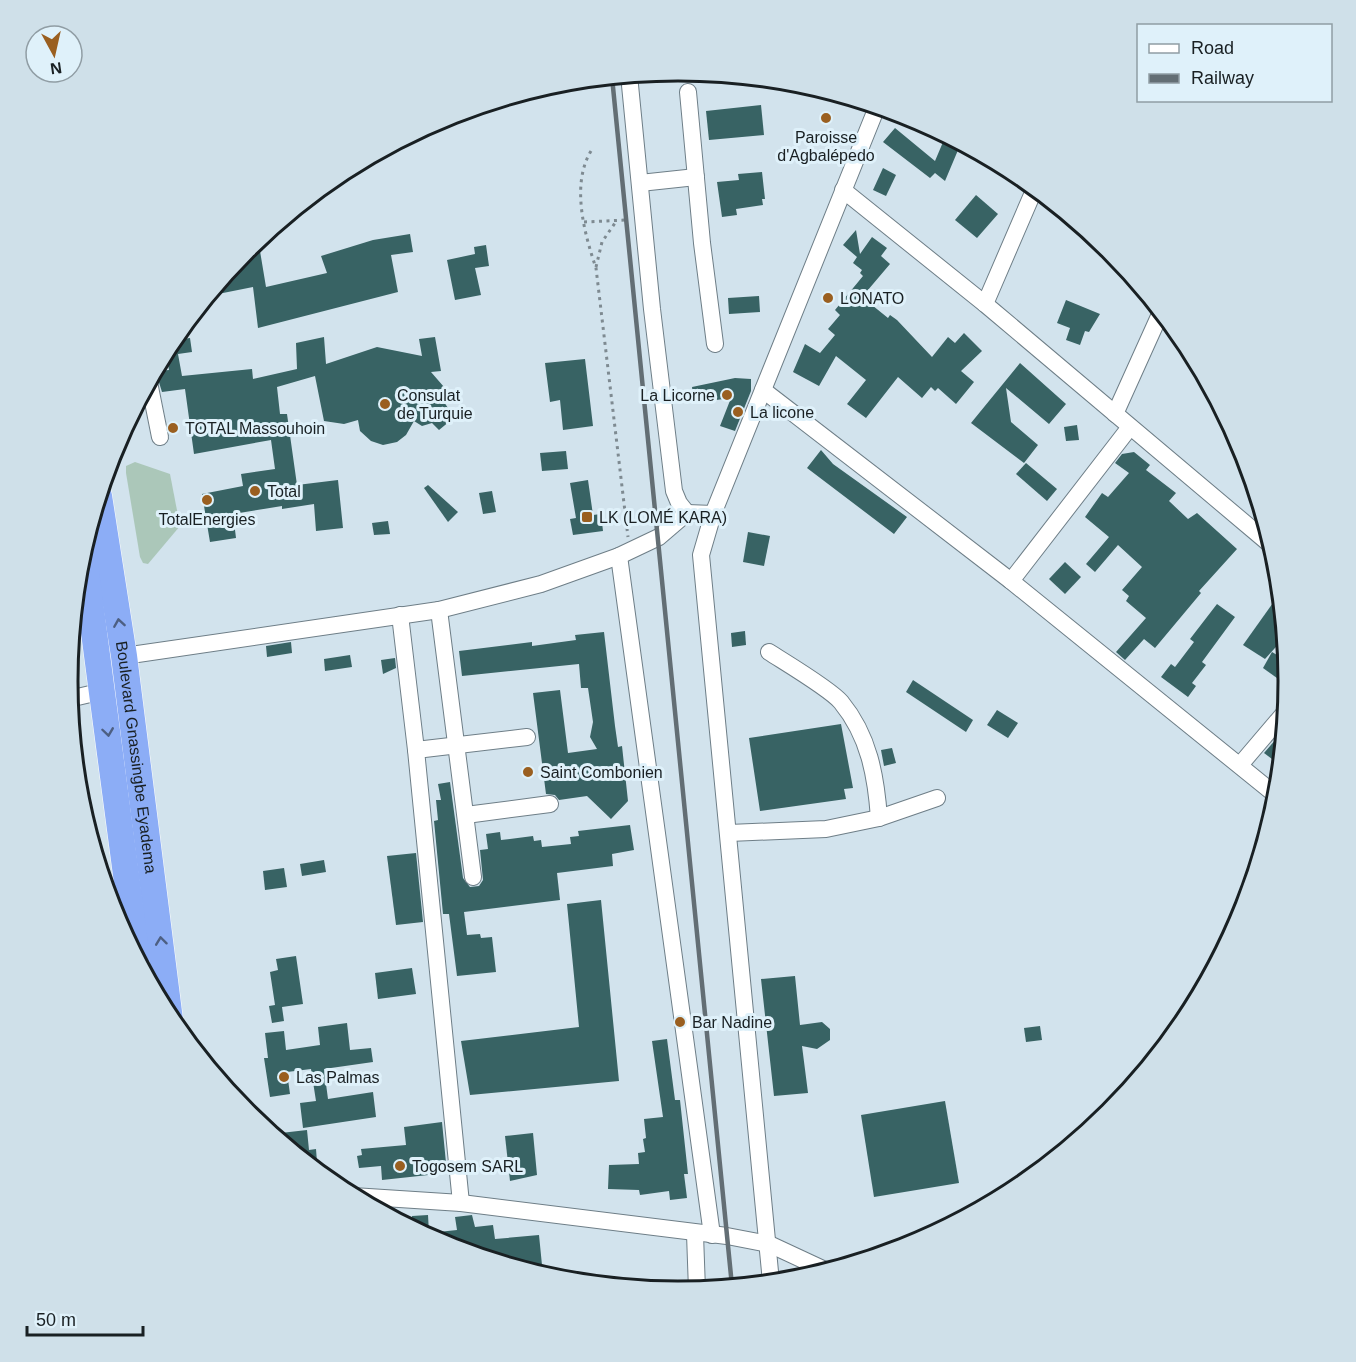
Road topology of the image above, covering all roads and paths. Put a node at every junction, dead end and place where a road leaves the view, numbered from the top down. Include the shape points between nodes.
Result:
1 (629, 83) edge
2 (688, 92) dead end
3 (875, 114) edge
4 (591, 151) dead end
5 (696, 177) junction
6 (640, 183) junction
7 (843, 190) junction
8 (1031, 197) edge
9 (644, 216) junction
10 (617, 220) junction
11 (584, 222) junction
12 (596, 268) junction
13 (985, 304) junction
14 (1157, 320) edge
15 (715, 344) dead end
16 (763, 390) junction
17 (151, 394) edge
18 (1115, 414) junction
19 (1130, 427) junction
20 (160, 437) dead end
21 (687, 513) junction
22 (102, 514) edge
23 (713, 514) junction
24 (1260, 536) edge
25 (624, 553) junction
26 (1011, 581) junction
27 (87, 582) edge
28 (439, 610) junction
29 (400, 615) junction
30 (769, 652) dead end
31 (124, 656) junction
32 (103, 691) junction
33 (78, 697) edge
34 (1277, 722) edge
35 (527, 737) dead end
36 (457, 745) junction
37 (416, 750) junction
38 (1240, 765) junction
39 (1268, 788) edge
40 (937, 798) dead end
41 (550, 804) dead end
42 (466, 815) junction
43 (879, 818) junction
44 (729, 833) junction
45 (473, 877) dead end
46 (134, 932) edge
47 (167, 995) edge
48 (372, 1197) edge
49 (461, 1203) junction
50 (695, 1234) junction
51 (712, 1235) junction
52 (769, 1244) junction
53 (814, 1265) edge
54 (771, 1273) edge
55 (697, 1281) edge

1 - 6 street
2 - 5 street
3 - 7 street
4 - 11 path via 582,166
5 - 6 street
5 - 15 street
6 - 9 street
7 - 13 street
7 - 16 street
8 - 13 street
9 - 10 path
9 - 21 street via 674,491
10 - 11 path
10 - 12 path via 602,242
11 - 12 path
12 - 25 path
13 - 18 street
14 - 18 street
16 - 23 street
16 - 26 street
17 - 20 street
18 - 19 street
19 - 24 street
19 - 26 street
21 - 23 street
21 - 25 street via 659,537
31 -> 22 highway, Boulevard Gnassingbe Eyadema
23 - 44 street via 701,555
25 - 28 street via 541,584
25 - 51 street
26 - 38 street
27 - 32 highway, Boulevard Gnassingbe Eyadema
28 - 29 street
28 - 36 street
29 - 31 street
29 - 37 street
30 - 43 street via 840,700 870,753
47 -> 31 highway, Boulevard Gnassingbe Eyadema
32 - 33 street
32 -> 46 highway, Boulevard Gnassingbe Eyadema
34 - 38 street
35 - 36 street
36 - 37 street
36 - 42 street
37 - 49 street
38 - 39 street
40 - 43 street
41 - 42 street
42 - 45 street
43 - 44 street via 826,829
44 - 52 street
48 - 49 street
49 - 50 street
50 - 51 street
50 - 55 street
51 - 52 street
52 - 53 street
52 - 54 street

